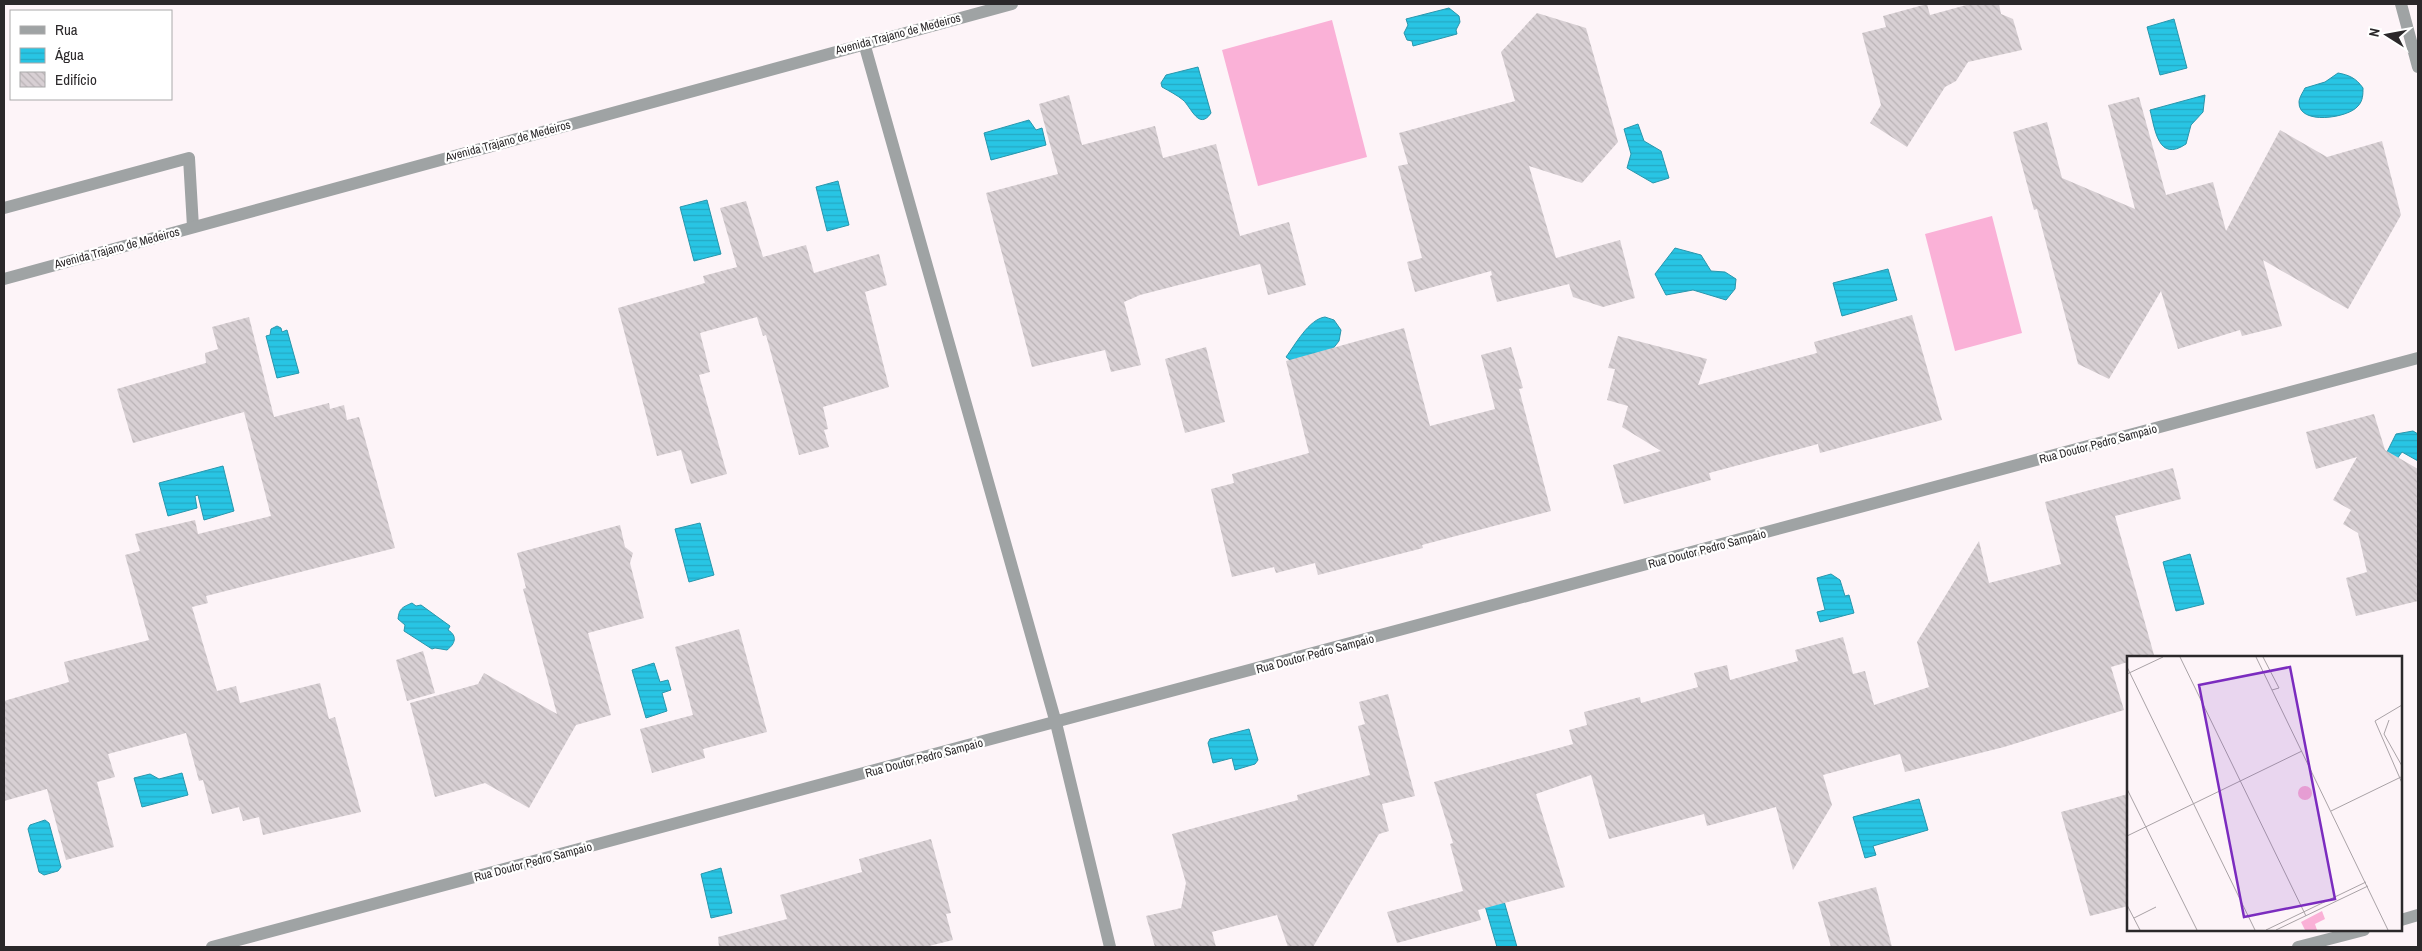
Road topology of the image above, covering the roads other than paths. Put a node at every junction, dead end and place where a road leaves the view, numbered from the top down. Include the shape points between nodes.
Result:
1 (1012, 4) edge
2 (2401, 4) edge
3 (864, 43) junction
4 (2418, 68) edge
5 (4, 208) edge
6 (193, 227) junction
7 (4, 279) edge
8 (2418, 358) edge
9 (1056, 723) junction
10 (2418, 915) edge
11 (2402, 920) edge
12 (2360, 931) edge
13 (212, 947) edge
14 (1110, 947) edge
15 (2298, 947) edge

1 - 3 street, Avenida Trajano de Medeiros
2 - 4 street
3 - 6 street, Avenida Trajano de Medeiros
3 - 9 street
5 - 6 street via 189,158
6 - 7 street, Avenida Trajano de Medeiros
8 - 9 street, Rua Doutor Pedro Sampaio
9 - 13 street, Rua Doutor Pedro Sampaio
9 - 14 street
10 - 11 street
12 - 15 street

